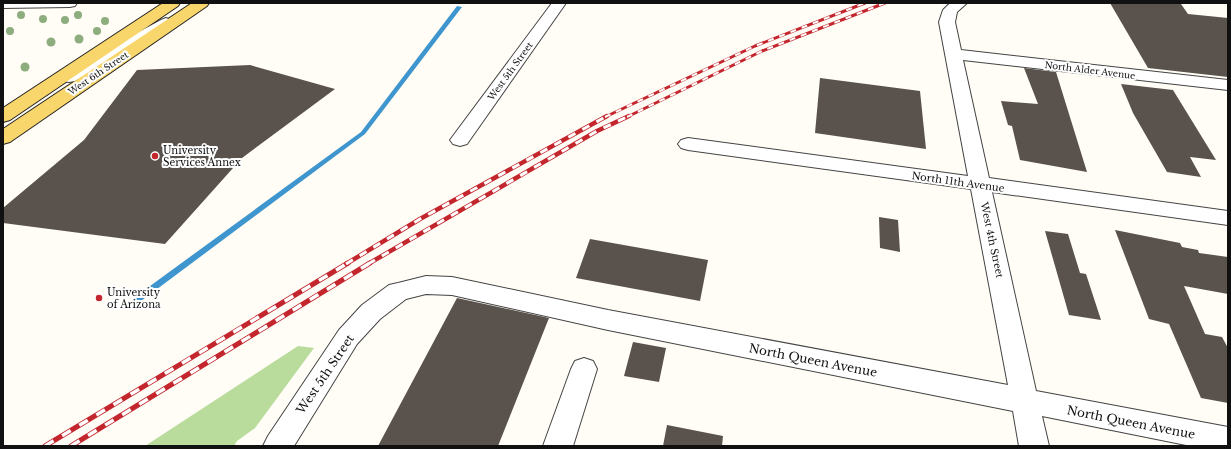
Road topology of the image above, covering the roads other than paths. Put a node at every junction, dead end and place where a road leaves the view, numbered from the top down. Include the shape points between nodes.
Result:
1 (70, 3) edge
2 (173, 3) edge
3 (559, 3) edge
4 (973, 3) edge
5 (3, 4) edge
6 (198, 6) edge
7 (955, 6) edge
8 (953, 54) junction
9 (1228, 86) edge
10 (3, 117) edge
11 (3, 138) edge
12 (460, 140) dead end
13 (688, 144) dead end
14 (980, 185) junction
15 (1228, 218) edge
16 (398, 292) joint
17 (584, 369) dead end
18 (1025, 402) junction
19 (1228, 440) edge
20 (278, 446) edge
21 (558, 446) edge
22 (1034, 446) edge

1 - 5 street
2 - 10 main road, West 6th Street
3 - 12 street, West 5th Street
4 - 7 street, West 4th Street
6 - 10 street, West 6th Street via 74,74
6 - 11 main road, West 6th Street
7 - 8 street, West 4th Street via 947,22
8 - 9 street, North Alder Avenue
8 - 14 street, West 4th Street
13 - 14 street, North 11th Avenue
14 - 15 street, North 11th Avenue
14 - 18 street, West 4th Street
16 - 18 street, North Queen Avenue via 426,285 452,286 608,320
16 - 20 street, West 5th Street via 371,312 348,337
17 - 21 street
18 - 19 street, North Queen Avenue
18 - 22 street, West 4th Street

